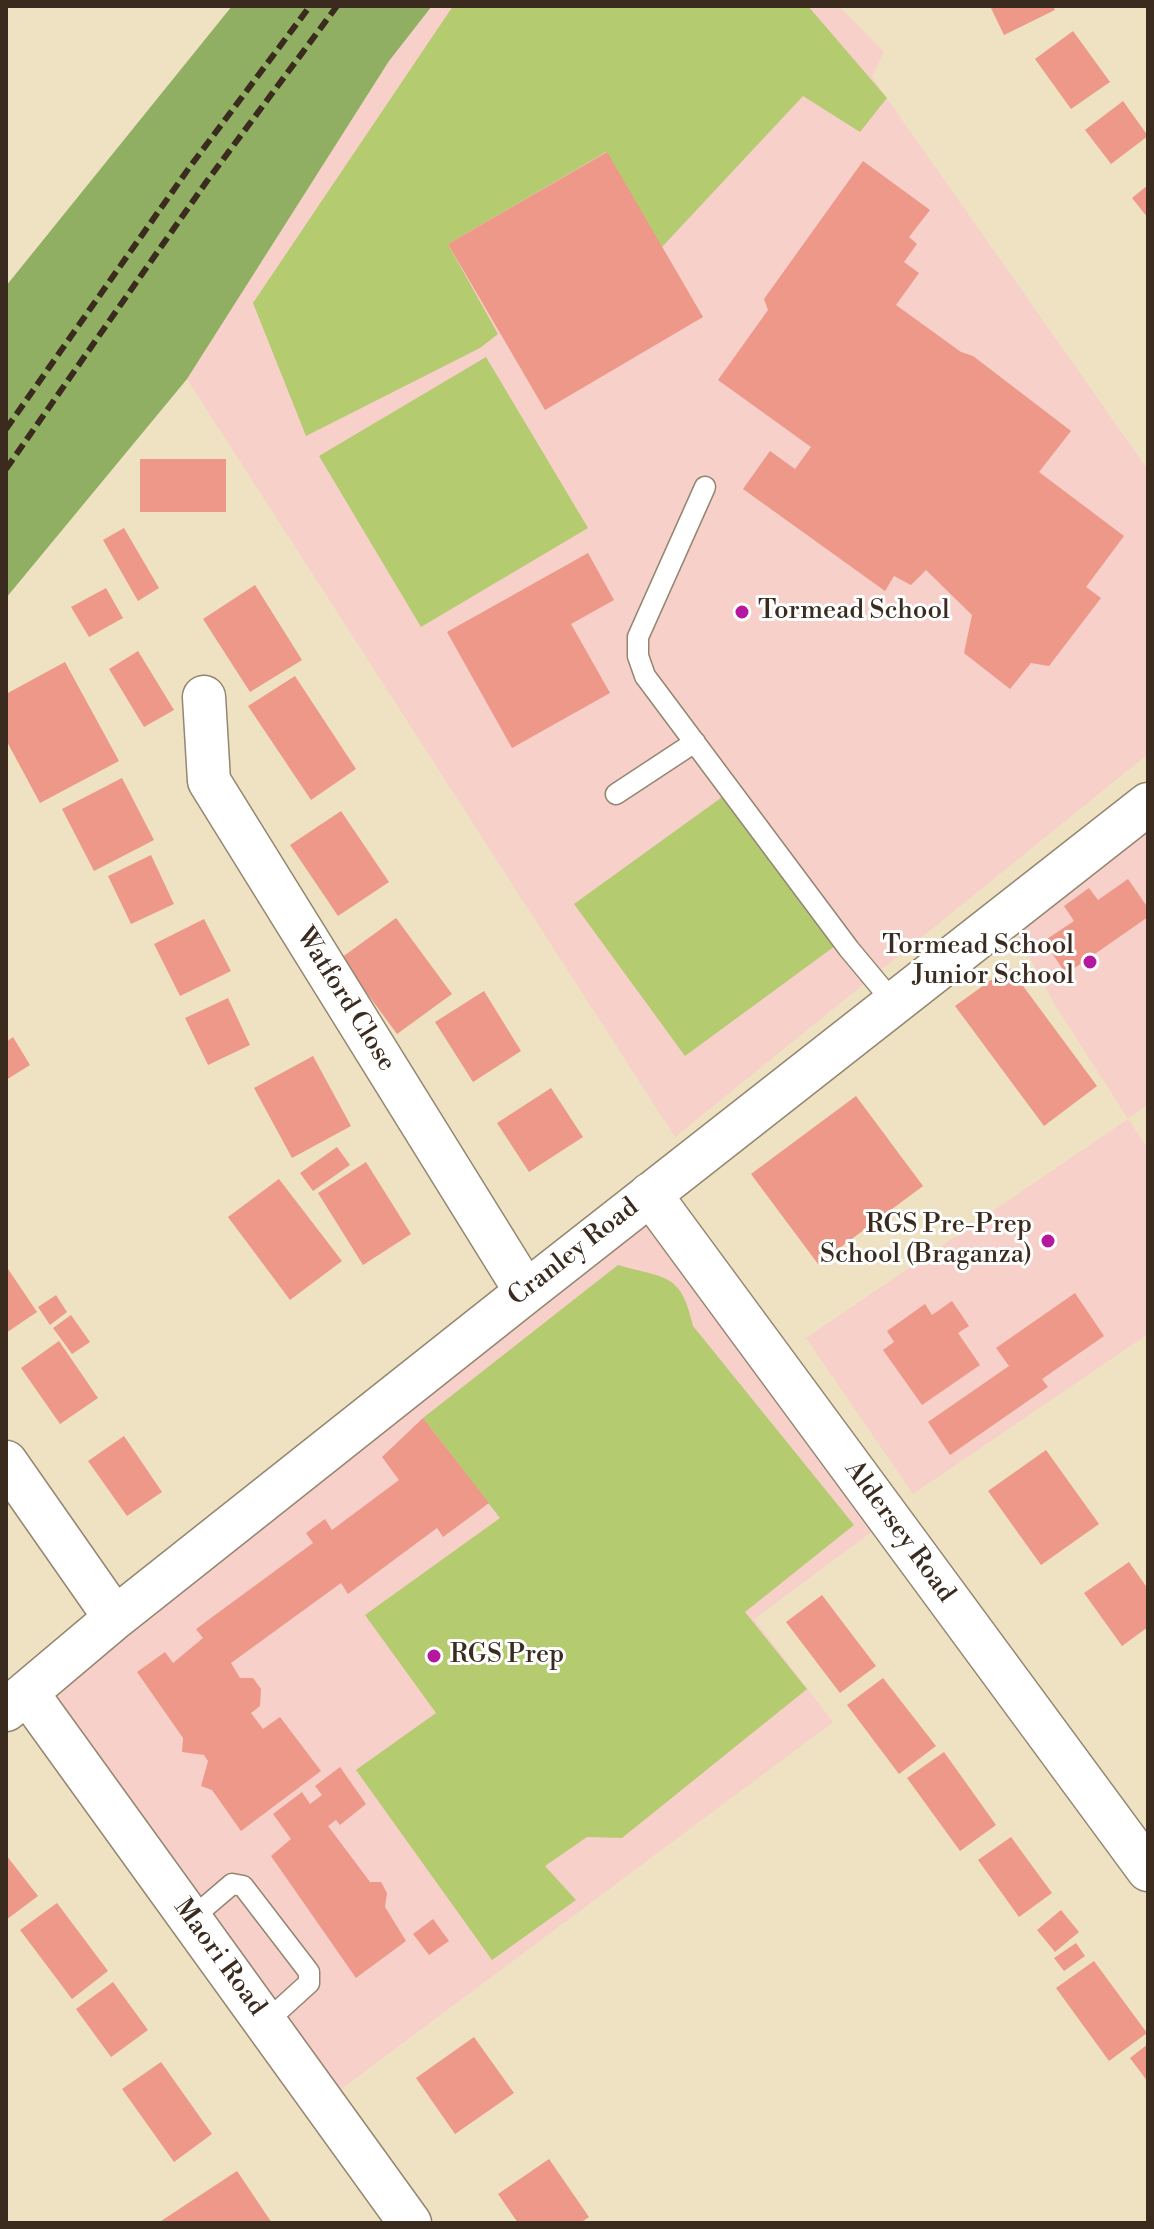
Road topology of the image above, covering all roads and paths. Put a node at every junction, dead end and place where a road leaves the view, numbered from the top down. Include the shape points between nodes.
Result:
1 (705, 487) dead end
2 (204, 697) dead end
3 (695, 742) junction
4 (616, 794) dead end
5 (1148, 804) edge
6 (894, 1003) junction
7 (650, 1194) junction
8 (526, 1292) junction
9 (6, 1462) edge
10 (115, 1618) junction
11 (17, 1702) edge
12 (1148, 1870) edge
13 (191, 1919) junction
14 (266, 2022) junction
15 (410, 2223) edge

1 - 3 lane via 638,637 645,676
2 - 8 street, Watford Close via 209,781
3 - 4 lane
3 - 6 lane
5 - 6 street, Cranley Road
6 - 7 street, Cranley Road
7 - 8 street, Cranley Road
7 - 12 street, Aldersey Road
8 - 10 street, Cranley Road
9 - 10 street
10 - 11 street, Cranley Road
11 - 13 street, Maori Road
13 - 14 street, Maori Road
13 - 14 lane via 232,1884 243,1886 309,1972 309,1983
14 - 15 street, Maori Road

